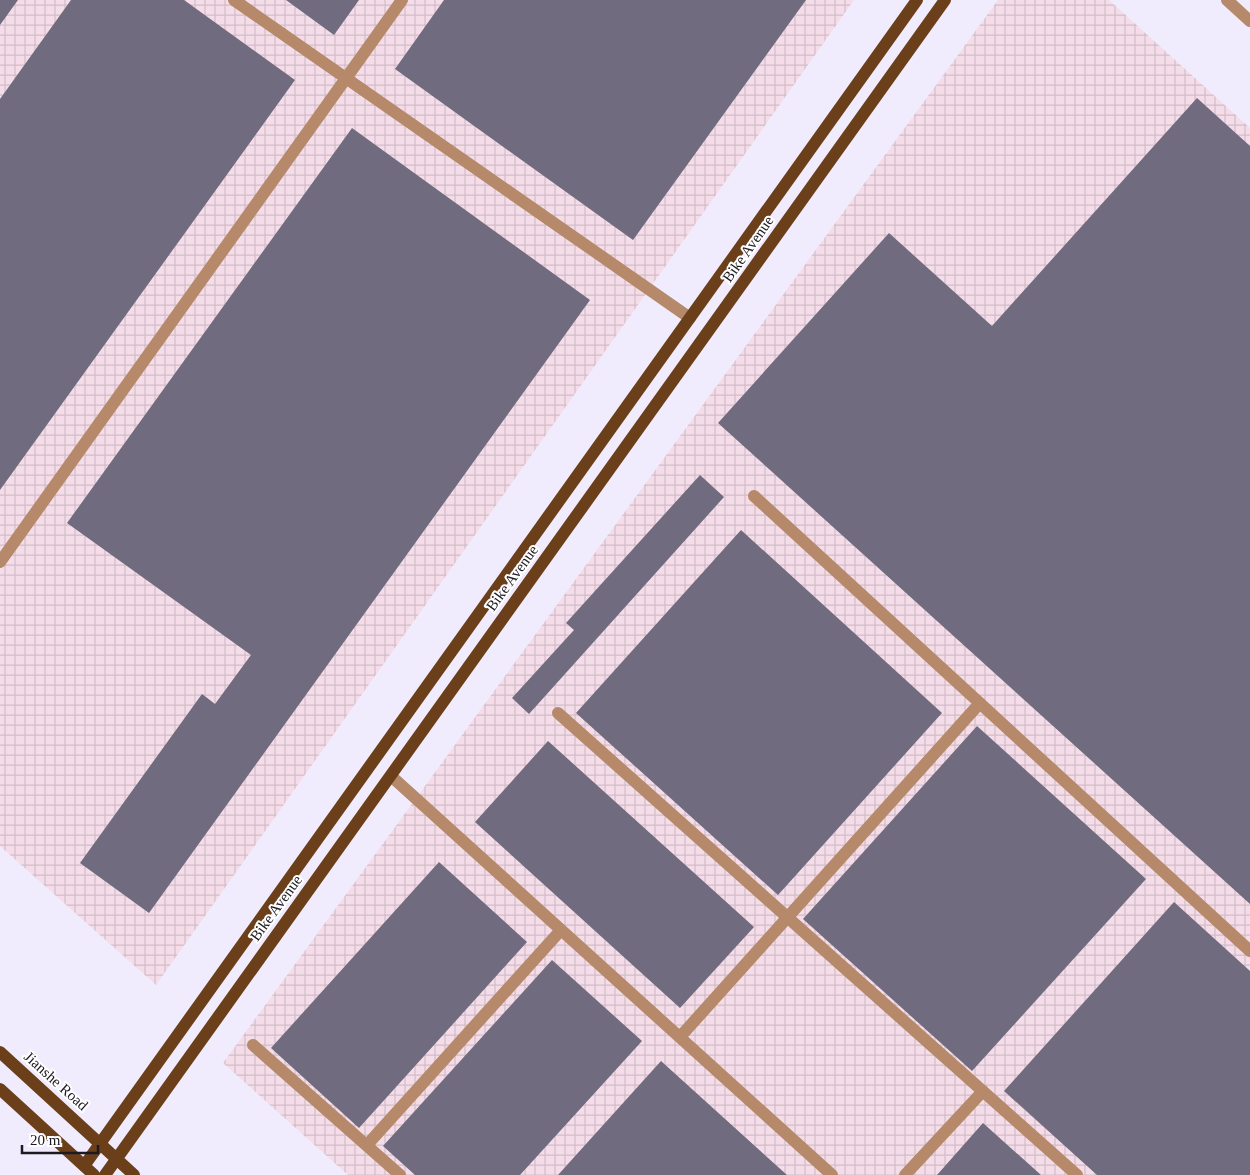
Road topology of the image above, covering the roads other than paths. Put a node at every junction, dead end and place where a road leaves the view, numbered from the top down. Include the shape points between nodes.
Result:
1 (234, 0) edge
2 (402, 0) edge
3 (917, 0) edge
4 (945, 0) edge
5 (1227, 0) edge
6 (1250, 21) edge
7 (346, 78) junction
8 (690, 318) junction
9 (754, 496) dead end
10 (0, 562) edge
11 (980, 703) junction
12 (558, 713) dead end
13 (391, 776) junction
14 (786, 916) junction
15 (561, 930) junction
16 (1250, 951) edge
17 (680, 1037) junction
18 (253, 1045) dead end
19 (0, 1052) edge
20 (0, 1089) edge
21 (983, 1091) junction
22 (100, 1143) junction
23 (366, 1145) junction
24 (117, 1159) junction
25 (84, 1166) junction
26 (94, 1175) edge
27 (105, 1175) edge
28 (134, 1175) edge
29 (400, 1175) edge
30 (832, 1175) edge
31 (905, 1175) edge
32 (1077, 1175) edge

1 - 7 street
2 - 7 street
3 - 8 main road, Bike Avenue
4 - 13 main road, Bike Avenue
5 - 6 street
7 - 8 street
7 - 10 street
8 - 22 main road, Bike Avenue
9 - 11 street
11 - 14 street
11 - 16 street
12 - 14 street
13 - 15 street
13 - 24 main road, Bike Avenue
14 - 17 street
14 - 21 street
15 - 17 street
15 - 23 street
17 - 30 street
18 - 23 street
19 - 22 main road, Jianshe Road
20 - 25 main road
21 - 31 street
21 - 32 street
22 - 24 main road, Jianshe Road
22 - 25 main road, Bike Avenue
23 - 29 street
24 - 27 main road, Bike Avenue
24 - 28 main road, Jianshe Road
25 - 26 main road

